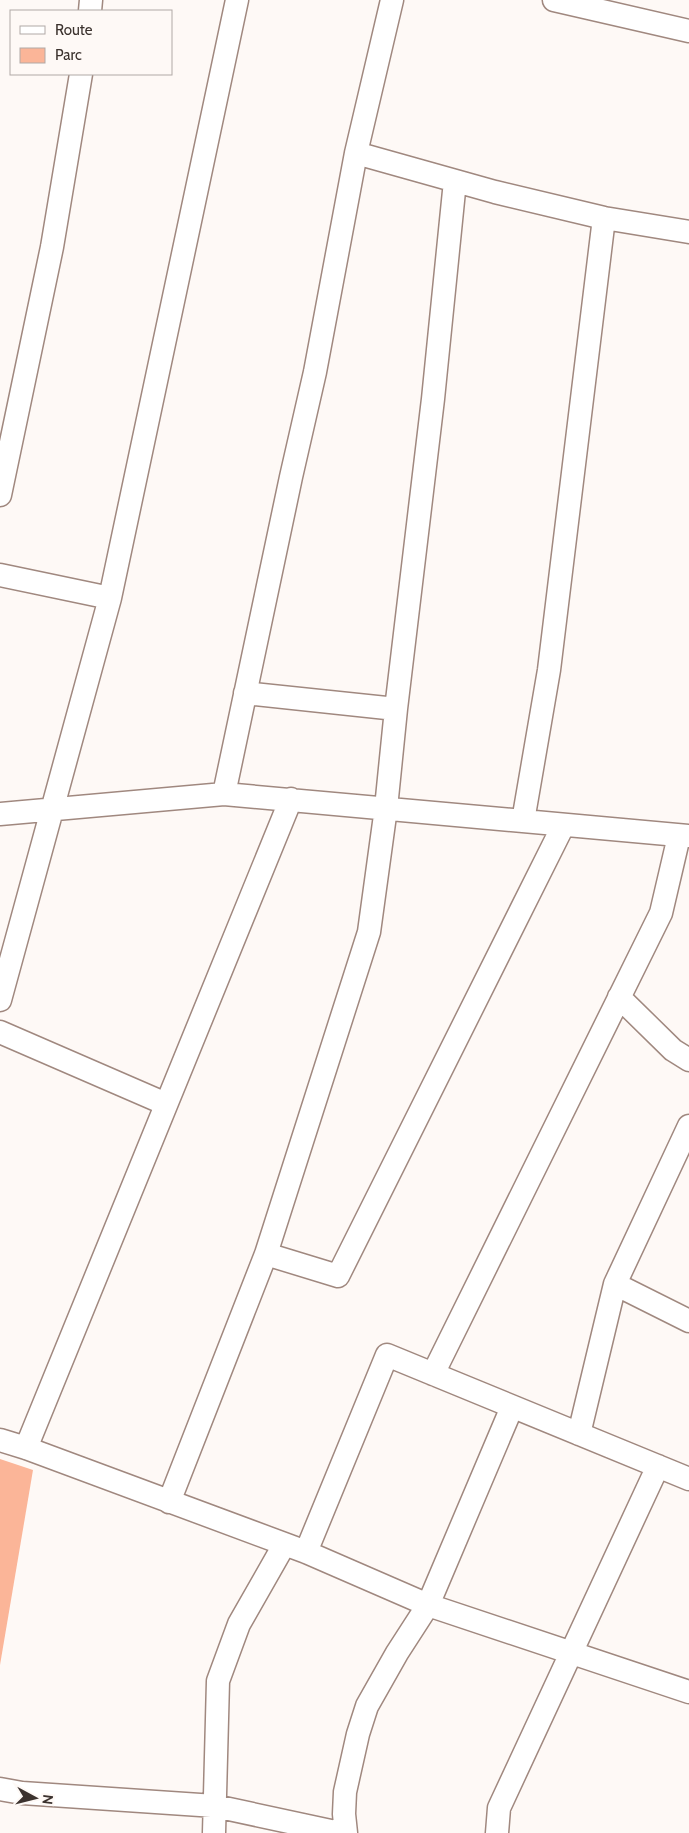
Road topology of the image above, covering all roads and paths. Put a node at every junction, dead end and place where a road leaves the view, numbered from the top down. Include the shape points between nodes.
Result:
1 (236, 0) edge
2 (392, 0) edge
3 (554, 0) edge
4 (689, 31) edge
5 (81, 75) edge
6 (356, 153) junction
7 (455, 181) junction
8 (604, 218) junction
9 (689, 232) edge
10 (0, 494) edge
11 (0, 575) edge
12 (110, 598) junction
13 (245, 693) junction
14 (396, 709) junction
15 (224, 794) junction
16 (291, 799) junction
17 (386, 808) junction
18 (52, 810) junction
19 (0, 814) edge
20 (523, 821) junction
21 (563, 826) junction
22 (684, 836) edge
23 (619, 998) junction
24 (0, 1000) edge
25 (0, 1032) edge
26 (689, 1060) edge
27 (166, 1104) junction
28 (689, 1126) edge
29 (266, 1254) junction
30 (615, 1284) junction
31 (689, 1321) edge
32 (433, 1374) junction
33 (512, 1407) junction
34 (579, 1434) junction
35 (0, 1440) edge
36 (26, 1448) junction
37 (658, 1466) junction
38 (689, 1479) edge
39 (169, 1502) junction
40 (284, 1546) junction
41 (306, 1552) junction
42 (428, 1605) junction
43 (570, 1652) junction
44 (689, 1692) edge
45 (0, 1789) edge
46 (215, 1806) junction
47 (214, 1833) edge
48 (340, 1833) edge
49 (346, 1833) edge
50 (497, 1833) edge

1 - 12 street
2 - 6 street
3 - 4 street
5 - 10 street via 52,247
6 - 7 street
6 - 13 street via 315,372
7 - 8 street
7 - 14 street
8 - 9 street
8 - 20 street via 549,670
11 - 12 street
12 - 18 street
13 - 14 street
13 - 15 street
14 - 17 street
15 - 16 street
15 - 18 street
16 - 17 street
16 - 27 street
17 - 20 street
17 - 29 street via 369,932
18 - 19 street
18 - 24 street
20 - 21 street
21 - 22 street
21 - 29 street via 338,1276
22 - 23 street via 661,913
23 - 26 street via 673,1050
23 - 32 street
25 - 27 street
27 - 36 street
28 - 30 street
29 - 39 street
30 - 31 street
30 - 34 street
32 - 33 street
32 - 41 street via 387,1355
33 - 34 street
33 - 42 street
34 - 37 street
35 - 36 street
36 - 39 street
37 - 38 street
37 - 43 street
39 - 40 street
40 - 41 street
40 - 46 street via 239,1624 218,1681
41 - 42 street
42 - 43 street
42 - 49 street via 367,1706 345,1792
43 - 44 street
43 - 50 street via 499,1808
45 - 46 street
46 - 47 street
46 - 48 street

